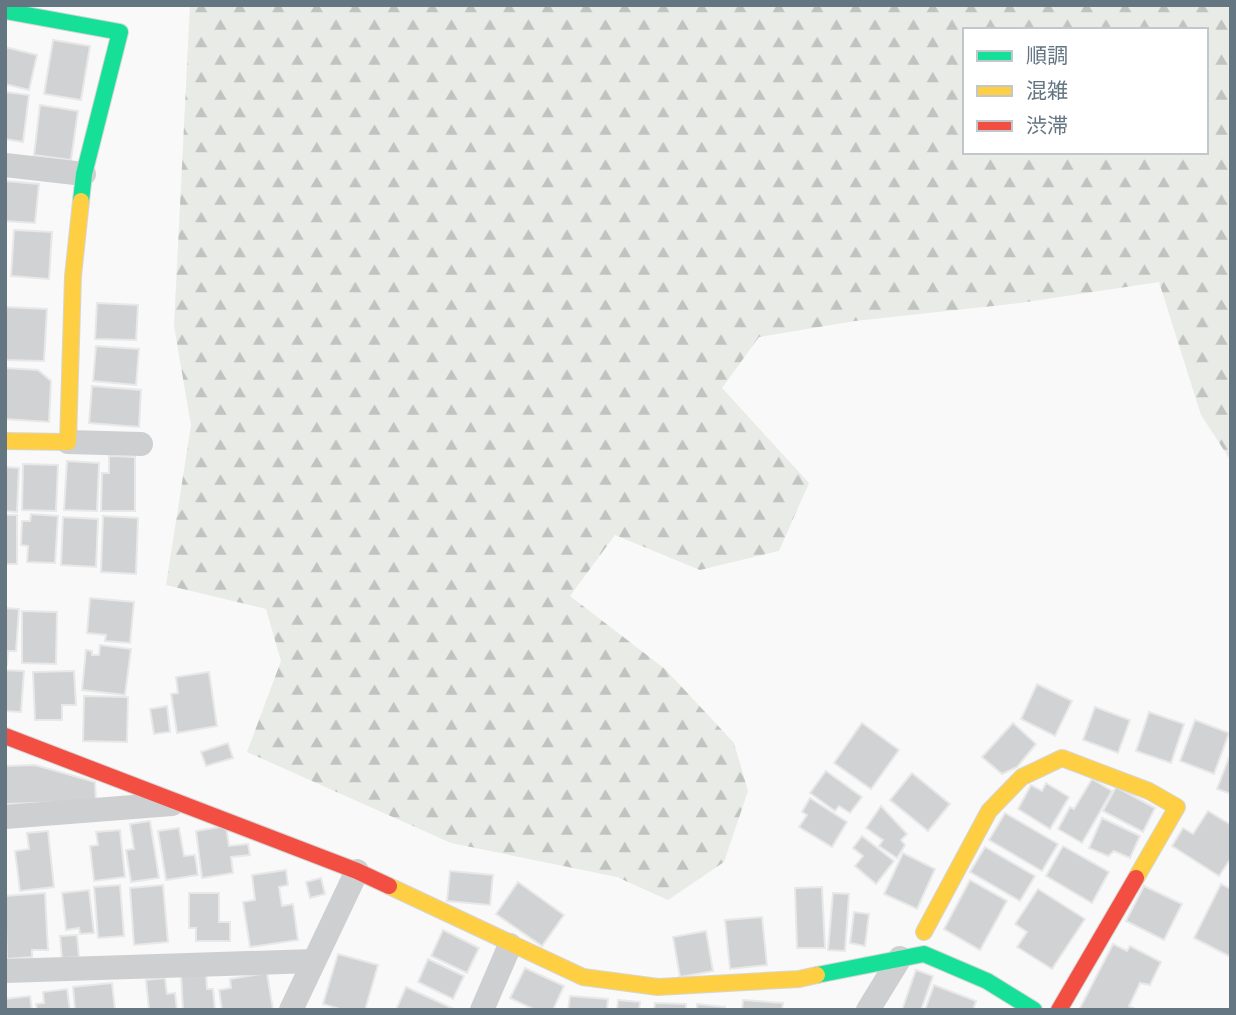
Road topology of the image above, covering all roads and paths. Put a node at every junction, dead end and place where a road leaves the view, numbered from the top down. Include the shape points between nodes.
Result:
1 (5, 11) edge
2 (5, 165) edge
3 (85, 174) junction
4 (5, 441) edge
5 (68, 442) junction
6 (141, 444) dead end
7 (5, 736) edge
8 (184, 803) junction
9 (5, 817) edge
10 (357, 871) junction
11 (924, 932) dead end
12 (510, 944) junction
13 (900, 958) junction
14 (314, 961) junction
15 (5, 971) edge
16 (291, 1010) edge
17 (482, 1010) edge
18 (868, 1010) edge
19 (1034, 1010) edge
20 (1059, 1010) edge

1 - 3 street via 120,32
2 - 3 street
3 - 5 street via 72,276
4 - 5 street
5 - 6 street
7 - 8 street
8 - 9 street
8 - 10 street
10 - 12 street
10 - 14 street
11 - 20 street via 989,811 1022,777 1062,758 1149,791 1177,807
12 - 13 street via 583,977 658,986 799,979
12 - 17 street
13 - 18 street
13 - 19 street via 924,954 987,981
14 - 15 street
14 - 16 street

